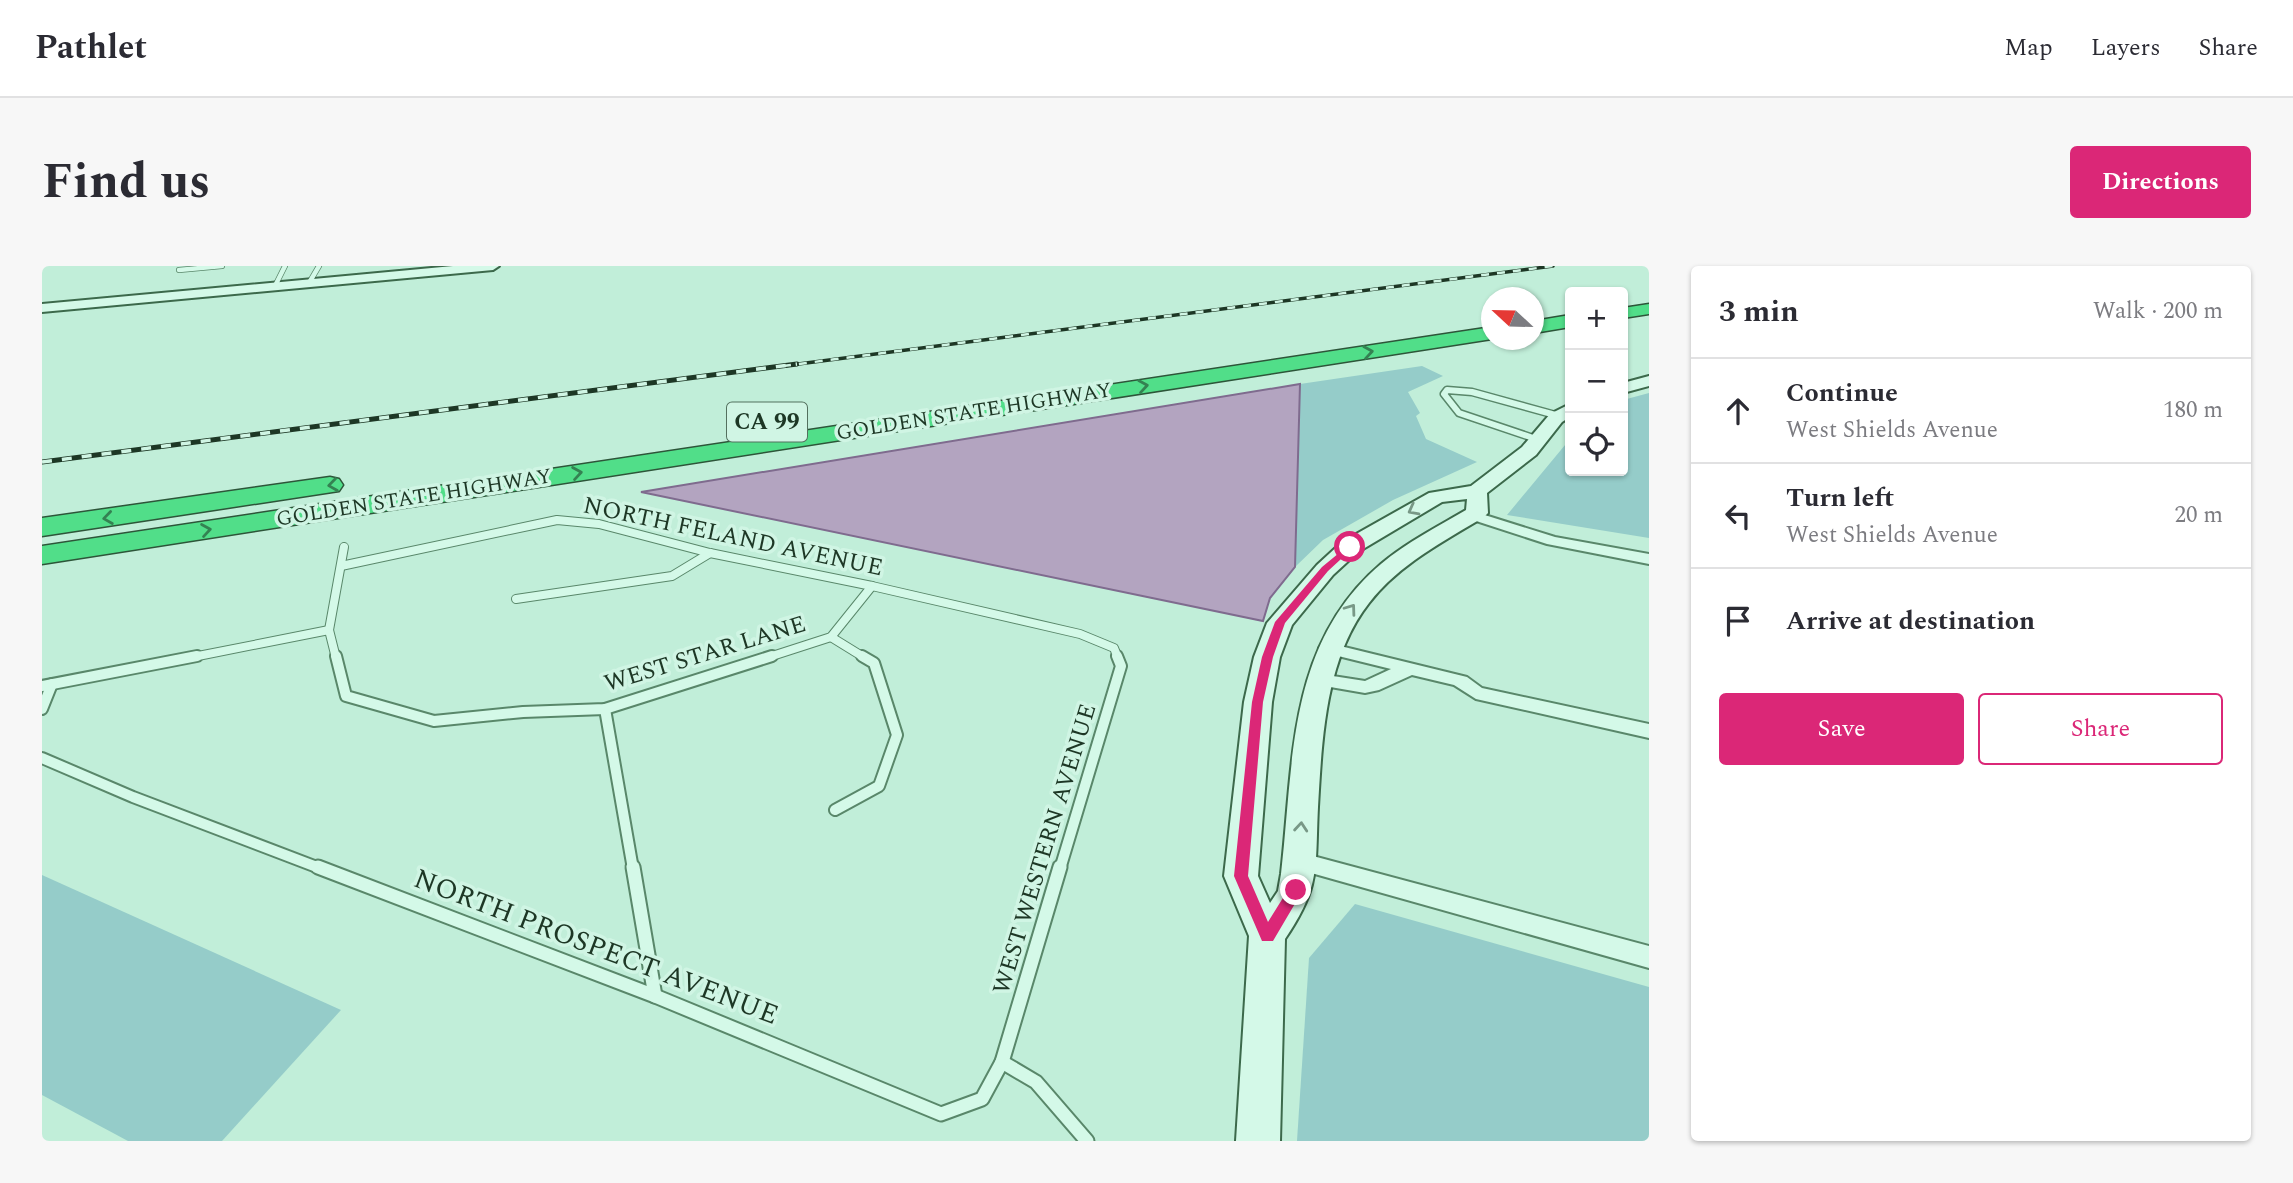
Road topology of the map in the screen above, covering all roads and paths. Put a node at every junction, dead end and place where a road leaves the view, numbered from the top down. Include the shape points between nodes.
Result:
1 (222, 266) edge
2 (285, 266) edge
3 (319, 266) edge
4 (493, 266) edge
5 (441, 268) edge
6 (179, 270) dead end
7 (309, 283) junction
8 (275, 286) junction
9 (1649, 294) edge
10 (1628, 297) edge
11 (1565, 306) edge
12 (42, 308) edge
13 (1544, 309) edge
14 (1649, 309) edge
15 (1628, 312) edge
16 (1481, 319) edge
17 (1565, 322) edge
18 (1544, 325) edge
19 (1481, 335) edge
20 (1649, 381) edge
21 (1628, 387) edge
22 (1565, 413) edge
23 (1539, 440) junction
24 (623, 443) dead end
25 (346, 483) dead end
26 (1475, 503) junction
27 (42, 527) edge
28 (344, 547) dead end
29 (710, 552) junction
30 (42, 555) edge
31 (1649, 559) edge
32 (341, 566) junction
33 (872, 586) junction
34 (516, 599) dead end
35 (330, 630) junction
36 (831, 637) junction
37 (1114, 648) joint
38 (1328, 648) junction
39 (1412, 669) junction
40 (1320, 680) junction
41 (47, 685) edge
42 (42, 709) edge
43 (605, 709) junction
44 (1649, 731) edge
45 (42, 758) edge
46 (835, 810) dead end
47 (1298, 860) junction
48 (1267, 936) junction
49 (1649, 957) edge
50 (655, 996) junction
51 (1002, 1062) junction
52 (1087, 1141) edge
53 (1258, 1141) edge

1 - 6 lane
2 - 8 lane
3 - 7 lane
4 - 5 street
5 - 7 street
7 - 8 street
8 - 12 street
9 - 10 highway
11 - 13 highway
14 - 15 highway
16 - 24 highway, GOLDEN STATE HIGHWAY / CA 99
17 - 18 highway
30 -> 19 highway, GOLDEN STATE HIGHWAY / CA 99
20 - 21 street
22 - 23 street
22 - 23 lane via 1472,393 1447,390 1444,394 1459,413
23 - 26 street
25 -> 27 highway, GOLDEN STATE HIGHWAY
26 - 31 street via 1552,541
38 -> 26 street via 1367,587
26 -> 48 street via 1436,497 1350,547 1280,622 1258,702 1241,876
28 - 32 lane
29 - 32 lane, NORTH FELAND AVENUE via 599,524 557,520
29 - 33 lane, NORTH FELAND AVENUE
29 - 34 lane via 672,576
32 - 35 lane
33 - 36 lane, WEST STAR LANE
33 - 37 lane, NORTH FELAND AVENUE via 1080,634
35 - 41 lane
35 - 43 lane, WEST STAR LANE via 346,696 434,722
36 - 43 lane, WEST STAR LANE
36 - 46 lane via 874,663 897,735 879,786
37 - 51 lane, WEST WESTERN AVENUE via 1122,666
38 - 39 street
38 - 40 street
39 - 40 street via 1364,688
39 - 44 street via 1460,681 1476,693
47 -> 40 street
41 - 42 lane
43 - 50 lane
45 - 50 lane, NORTH PROSPECT AVENUE via 132,797
47 - 48 street via 1296,890
47 - 49 street
48 - 53 street
50 - 51 lane, NORTH PROSPECT AVENUE via 941,1114 982,1099
51 - 52 lane via 1035,1082

